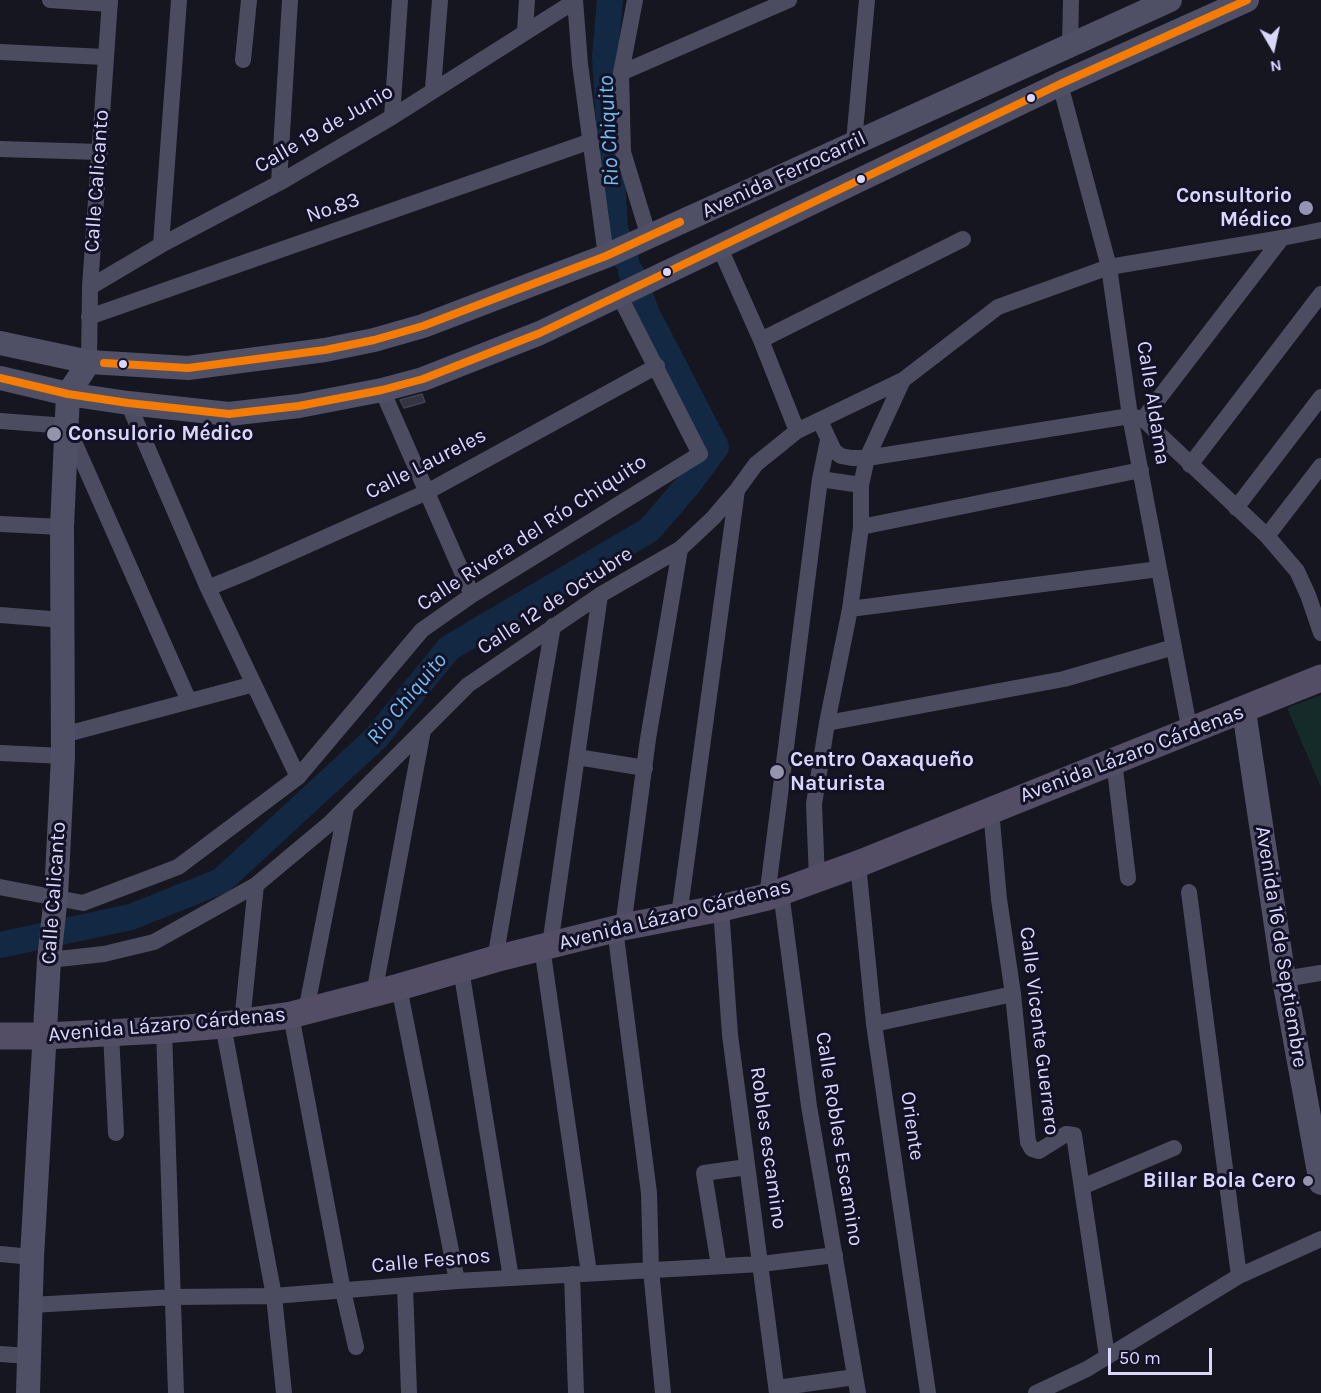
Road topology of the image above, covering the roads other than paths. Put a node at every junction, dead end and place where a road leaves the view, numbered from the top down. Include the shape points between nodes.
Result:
1 (50, 0) edge
2 (179, 0) edge
3 (249, 0) edge
4 (290, 0) edge
5 (400, 0) edge
6 (440, 0) edge
7 (526, 0) edge
8 (635, 0) edge
9 (789, 0) edge
10 (867, 0) edge
11 (1071, 0) edge
12 (1170, 0) edge
13 (1247, 0) edge
14 (575, 1) edge
15 (110, 2) edge
16 (525, 31) junction
17 (1070, 45) junction
18 (0, 52) edge
19 (105, 57) junction
20 (243, 60) dead end
21 (621, 73) junction
22 (1060, 84) junction
23 (433, 90) junction
24 (392, 117) junction
25 (591, 141) junction
26 (854, 142) junction
27 (0, 149) edge
28 (100, 152) junction
29 (788, 173) junction
30 (279, 183) junction
31 (806, 205) junction
32 (1321, 230) edge
33 (1282, 238) junction
34 (644, 239) junction
35 (963, 239) dead end
36 (161, 245) junction
37 (719, 246) junction
38 (610, 254) junction
39 (1109, 267) junction
40 (90, 287) junction
41 (623, 293) junction
42 (1321, 294) edge
43 (89, 317) junction
44 (760, 340) junction
45 (0, 343) edge
46 (89, 362) junction
47 (657, 366) junction
48 (0, 378) edge
49 (903, 380) junction
50 (382, 390) junction
51 (68, 394) junction
52 (1321, 397) edge
53 (128, 403) junction
54 (1136, 417) junction
55 (0, 421) edge
56 (820, 421) junction
57 (67, 426) junction
58 (797, 431) junction
59 (828, 440) junction
60 (867, 458) junction
61 (1190, 465) junction
62 (1321, 466) edge
63 (1141, 470) junction
64 (820, 479) junction
65 (861, 485) junction
66 (737, 489) junction
67 (427, 492) junction
68 (1236, 508) junction
69 (0, 524) edge
70 (62, 527) junction
71 (861, 527) junction
72 (1267, 536) junction
73 (680, 549) junction
74 (1159, 569) junction
75 (208, 588) junction
76 (472, 595) junction
77 (600, 595) junction
78 (850, 609) junction
79 (0, 615) edge
80 (63, 620) junction
81 (553, 626) junction
82 (1321, 633) edge
83 (1174, 647) junction
84 (1321, 678) edge
85 (254, 684) junction
86 (189, 701) junction
87 (1244, 711) junction
88 (826, 723) junction
89 (423, 730) junction
90 (1190, 732) junction
91 (63, 746) junction
92 (0, 753) edge
93 (577, 758) junction
94 (1114, 761) junction
95 (645, 768) junction
96 (298, 777) junction
97 (346, 807) junction
98 (991, 810) junction
99 (858, 864) junction
100 (1128, 878) dead end
101 (817, 879) junction
102 (256, 885) junction
103 (0, 887) edge
104 (1189, 892) dead end
105 (774, 895) junction
106 (56, 896) junction
107 (721, 908) junction
108 (679, 916) junction
109 (619, 928) junction
110 (546, 946) junction
111 (50, 953) junction
112 (495, 959) junction
113 (461, 969) junction
114 (1321, 973) edge
115 (1284, 979) junction
116 (386, 991) junction
117 (1013, 994) junction
118 (299, 1013) junction
119 (232, 1023) junction
120 (874, 1024) junction
121 (164, 1030) junction
122 (111, 1033) junction
123 (0, 1036) edge
124 (45, 1036) junction
125 (116, 1133) dead end
126 (1174, 1148) dead end
127 (747, 1167) junction
128 (1321, 1183) edge
129 (1082, 1187) junction
130 (1321, 1239) edge
131 (0, 1254) edge
132 (835, 1255) junction
133 (32, 1257) junction
134 (761, 1264) junction
135 (719, 1266) junction
136 (651, 1270) junction
137 (589, 1273) junction
138 (572, 1275) junction
139 (1239, 1276) junction
140 (511, 1278) junction
141 (457, 1281) junction
142 (405, 1287) junction
143 (343, 1291) junction
144 (274, 1296) junction
145 (174, 1297) junction
146 (31, 1305) junction
147 (356, 1347) dead end
148 (0, 1354) edge
149 (29, 1356) junction
150 (1107, 1356) junction
151 (857, 1385) edge
152 (1054, 1390) edge
153 (777, 1391) edge
154 (28, 1393) edge
155 (176, 1393) edge
156 (284, 1393) edge
157 (410, 1393) edge
158 (576, 1393) edge
159 (663, 1393) edge
160 (928, 1393) edge
161 (1036, 1393) edge

1 - 15 street
2 - 36 street
3 - 20 street
4 - 30 street
5 - 24 street
6 - 23 street
7 - 16 street
8 - 21 street
9 - 21 street
10 - 26 street
11 - 17 street
12 - 17 main road, Avenida Ferrocarril
13 - 22 main road, Avenida Ferrocarril
14 - 16 street, Calle 19 de Junio
14 - 25 street
15 - 19 street, Calle Calicanto
16 - 23 street, Calle 19 de Junio
17 - 26 main road, Avenida Ferrocarril
18 - 19 street
19 - 28 street, Calle Calicanto
21 - 34 street via 623,152
22 - 31 main road, Avenida Ferrocarril
22 - 39 street, Calle Aldama
23 - 24 street, Calle 19 de Junio
24 - 30 street, Calle 19 de Junio
25 - 38 street
25 - 43 street, No.83
26 - 29 main road, Avenida Ferrocarril
27 - 28 street
28 - 40 street, Calle Calicanto
29 - 31 main road
29 - 34 main road, Avenida Ferrocarril
30 - 36 street, Calle 19 de Junio
31 - 37 main road, Avenida Ferrocarril
32 - 33 street, Calle 12 de Octubre
33 - 39 street, Calle 12 de Octubre
33 - 54 street
34 - 38 main road, Avenida Ferrocarril
35 - 44 street
36 - 40 street, Calle 19 de Junio
37 - 41 main road, Avenida Ferrocarril
37 - 44 street
38 - 46 main road, Avenida Ferrocarril via 423,326 374,340 188,368
39 - 49 street, Calle 12 de Octubre via 998,307
39 - 54 street, Calle Aldama
40 - 43 street, Calle Calicanto
41 - 47 street
41 - 50 main road, Avenida Ferrocarril via 540,333 423,379
42 - 61 street
43 - 46 street, Calle Calicanto
44 - 58 street
45 - 46 main road, Avenida Ferrocarril
46 - 51 main road
47 - 67 street, Calle Laureles
47 - 76 street, Calle Rivera del Río Chiquito via 700,454
48 - 51 main road, Avenida Ferrocarril
49 - 56 street, Calle 12 de Octubre
49 - 60 street, Calle 12 de Octubre
50 - 53 main road, Avenida Ferrocarril via 229,414
50 - 67 street
51 - 53 main road, Avenida Ferrocarril
51 - 57 main road, Calle Calicanto
52 - 68 street
53 - 75 street
54 - 60 street
54 - 61 street
54 - 63 street, Calle Aldama
55 - 57 street
56 - 58 street, Calle 12 de Octubre
56 - 59 street
57 - 70 main road, Calle Calicanto
57 - 86 street
58 - 66 street, Calle 12 de Octubre via 756,464
59 - 60 street via 841,456
59 - 64 street, Calle Robles Escamino
60 - 65 street, Calle 12 de Octubre
61 - 68 street
62 - 72 street
63 - 71 street
63 - 74 street, Calle Aldama
64 - 65 street
64 - 105 street, Calle Robles Escamino
65 - 71 street, Calle 12 de Octubre
66 - 73 street, Calle 12 de Octubre
66 - 108 street
67 - 75 street, Calle Laureles
67 - 76 street
68 - 72 street
69 - 70 street
70 - 80 main road, Calle Calicanto
71 - 78 street, Calle 12 de Octubre
72 - 82 street via 1298,571
73 - 77 street, Calle 12 de Octubre
73 - 95 street
74 - 78 street
74 - 83 street, Calle Aldama
75 - 85 street
76 - 96 street, Calle Rivera del Río Chiquito via 422,630
77 - 81 street, Calle 12 de Octubre
77 - 93 street
78 - 88 street, Calle 12 de Octubre
79 - 80 street
80 - 91 main road, Calle Calicanto
81 - 89 street, Calle 12 de Octubre via 468,686
81 - 112 street
83 - 88 street via 1064,679
83 - 90 street, Calle Aldama
84 - 87 main road, Avenida Lázaro Cárdenas
85 - 86 street
85 - 96 street
86 - 91 street
87 - 90 main road, Avenida Lázaro Cárdenas
87 - 115 main road, Avenida 16 de Septiembre
88 - 101 street, Calle 12 de Octubre via 814,804
89 - 97 street, Calle 12 de Octubre
89 - 116 street
90 - 94 main road, Avenida Lázaro Cárdenas
91 - 92 street
91 - 106 main road, Calle Calicanto
93 - 95 street
93 - 110 street
94 - 98 main road, Avenida Lázaro Cárdenas
94 - 100 street
95 - 109 street
96 - 106 street, Calle Rivera del Río Chiquito via 178,867 83,903
97 - 102 street, Calle 12 de Octubre
97 - 118 street
98 - 99 main road, Avenida Lázaro Cárdenas
98 - 117 street, Calle Vicente Guerrero
99 - 101 main road, Avenida Lázaro Cárdenas
99 - 120 street, Oriente
101 - 105 main road, Avenida Lázaro Cárdenas
102 - 111 street, Calle 12 de Octubre via 154,942 104,954
102 - 119 street
103 - 106 street, Calle Rivera del Río Chiquito
104 - 139 street
105 - 107 main road, Avenida Lázaro Cárdenas
105 - 132 street, Calle Robles Escamino
106 - 111 main road, Calle Calicanto
107 - 108 main road, Avenida Lázaro Cárdenas
107 - 127 street, Robles escamino via 730,1035
108 - 109 main road, Avenida Lázaro Cárdenas
109 - 110 main road, Avenida Lázaro Cárdenas
109 - 136 street via 648,1193
110 - 112 main road, Avenida Lázaro Cárdenas
110 - 137 street
111 - 124 main road, Calle Calicanto
112 - 113 main road, Avenida Lázaro Cárdenas
113 - 116 main road, Avenida Lázaro Cárdenas
113 - 140 street
114 - 115 street
115 - 128 main road, Avenida 16 de Septiembre
116 - 118 main road, Avenida Lázaro Cárdenas
116 - 141 street
117 - 120 street
117 - 129 street, Calle Vicente Guerrero via 1028,1142 1039,1151 1066,1134 1074,1135
118 - 119 main road, Avenida Lázaro Cárdenas
118 - 143 street
119 - 121 main road, Avenida Lázaro Cárdenas
119 - 144 street
120 - 160 street, Oriente
121 - 122 main road, Avenida Lázaro Cárdenas
121 - 145 street
122 - 124 main road, Avenida Lázaro Cárdenas
122 - 125 street
123 - 124 main road, Avenida Lázaro Cárdenas
124 - 133 main road, Calle Calicanto
126 - 129 street
127 - 134 street, Robles escamino
127 - 135 street via 704,1173
129 - 150 street, Calle Vicente Guerrero
130 - 139 street
131 - 133 street
132 - 134 street, Calle Fesnos
132 - 151 street, Calle Robles Escamino
133 - 146 main road, Calle Calicanto
134 - 135 street, Calle Fesnos
134 - 153 street, Robles escamino
135 - 136 street, Calle Fesnos
136 - 137 street, Calle Fesnos
136 - 159 street
137 - 138 street, Calle Fesnos
138 - 140 street, Calle Fesnos
138 - 158 street
139 - 150 street
140 - 141 street, Calle Fesnos
141 - 142 street, Calle Fesnos
142 - 143 street, Calle Fesnos
142 - 157 street
143 - 144 street, Calle Fesnos
143 - 147 street
144 - 145 street, Calle Fesnos
144 - 156 street
145 - 146 street, Calle Fesnos
145 - 155 street
146 - 149 main road, Calle Calicanto
148 - 149 street
149 - 154 main road, Calle Calicanto
150 - 152 street
151 - 153 street
152 - 161 street

